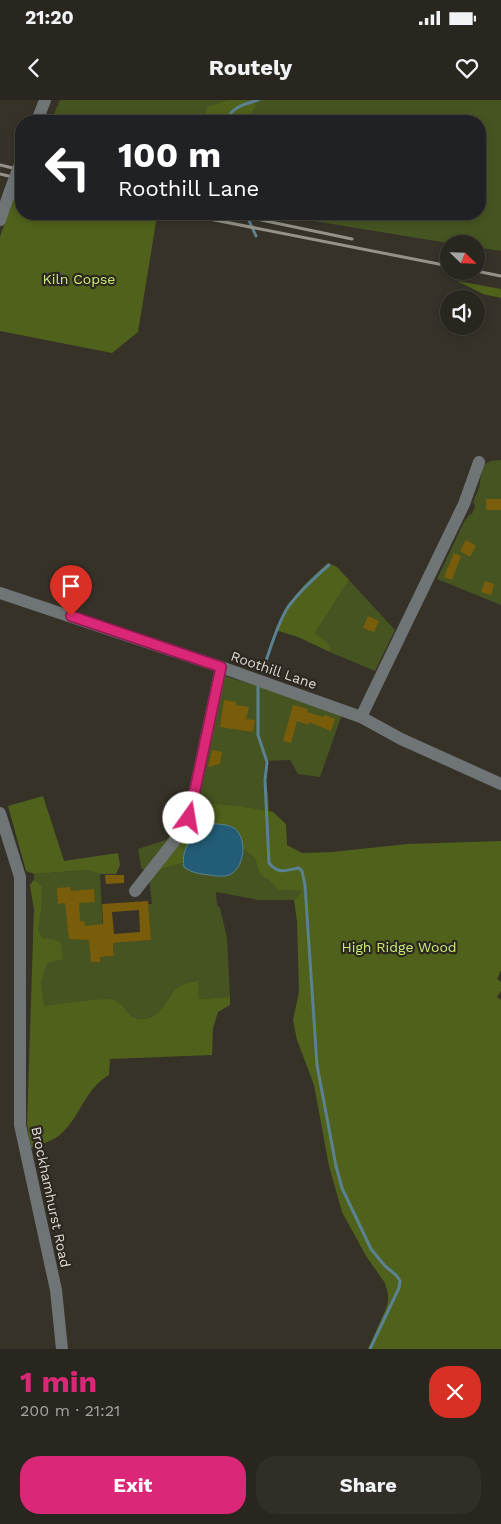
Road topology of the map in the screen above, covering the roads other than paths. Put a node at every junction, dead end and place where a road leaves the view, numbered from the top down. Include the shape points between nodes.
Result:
1 (45, 100) edge
2 (39, 115) edge
3 (15, 177) edge
4 (0, 220) edge
5 (479, 462) dead end
6 (0, 592) edge
7 (221, 667) junction
8 (361, 717) junction
9 (501, 784) edge
10 (0, 814) edge
11 (135, 891) dead end
12 (62, 1349) edge

1 - 2 street
3 - 4 street, bridge
5 - 8 street via 464,504
6 - 7 street, Roothill Lane
7 - 8 street, Roothill Lane
7 - 11 street via 189,818
8 - 9 street, Roothill Lane via 401,739
10 - 12 street, Brockhamhurst Road via 20,877 20,1126 56,1290

